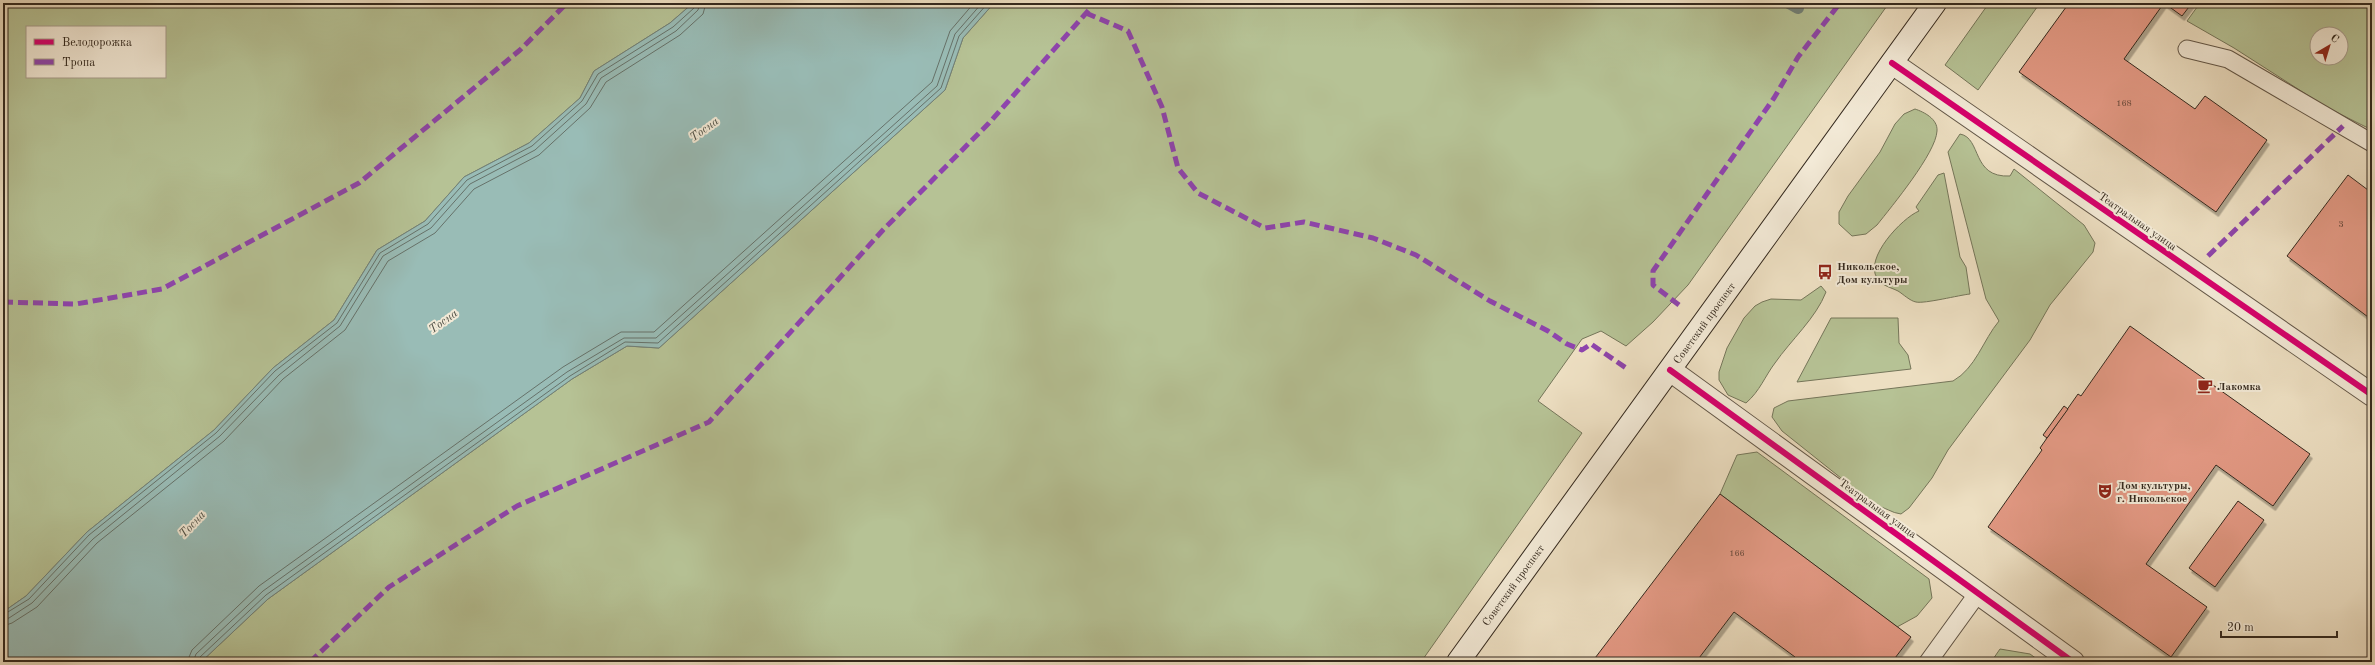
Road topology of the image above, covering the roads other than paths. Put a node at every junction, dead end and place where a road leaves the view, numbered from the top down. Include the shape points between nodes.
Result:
1 (1935, 3) edge
2 (2187, 49) dead end
3 (1892, 63) junction
4 (2372, 143) edge
5 (1670, 370) junction
6 (2372, 395) edge
7 (1978, 593) junction
8 (1458, 662) edge
9 (1928, 662) edge
10 (2073, 662) edge

1 - 3 street, Советский проспект
2 - 4 lane via 2228,59
3 - 5 street, Советский проспект
3 - 6 street, Театральная улица
5 - 7 street, Театральная улица
5 - 8 street, Советский проспект
7 - 9 lane
7 - 10 street, Театральная улица

